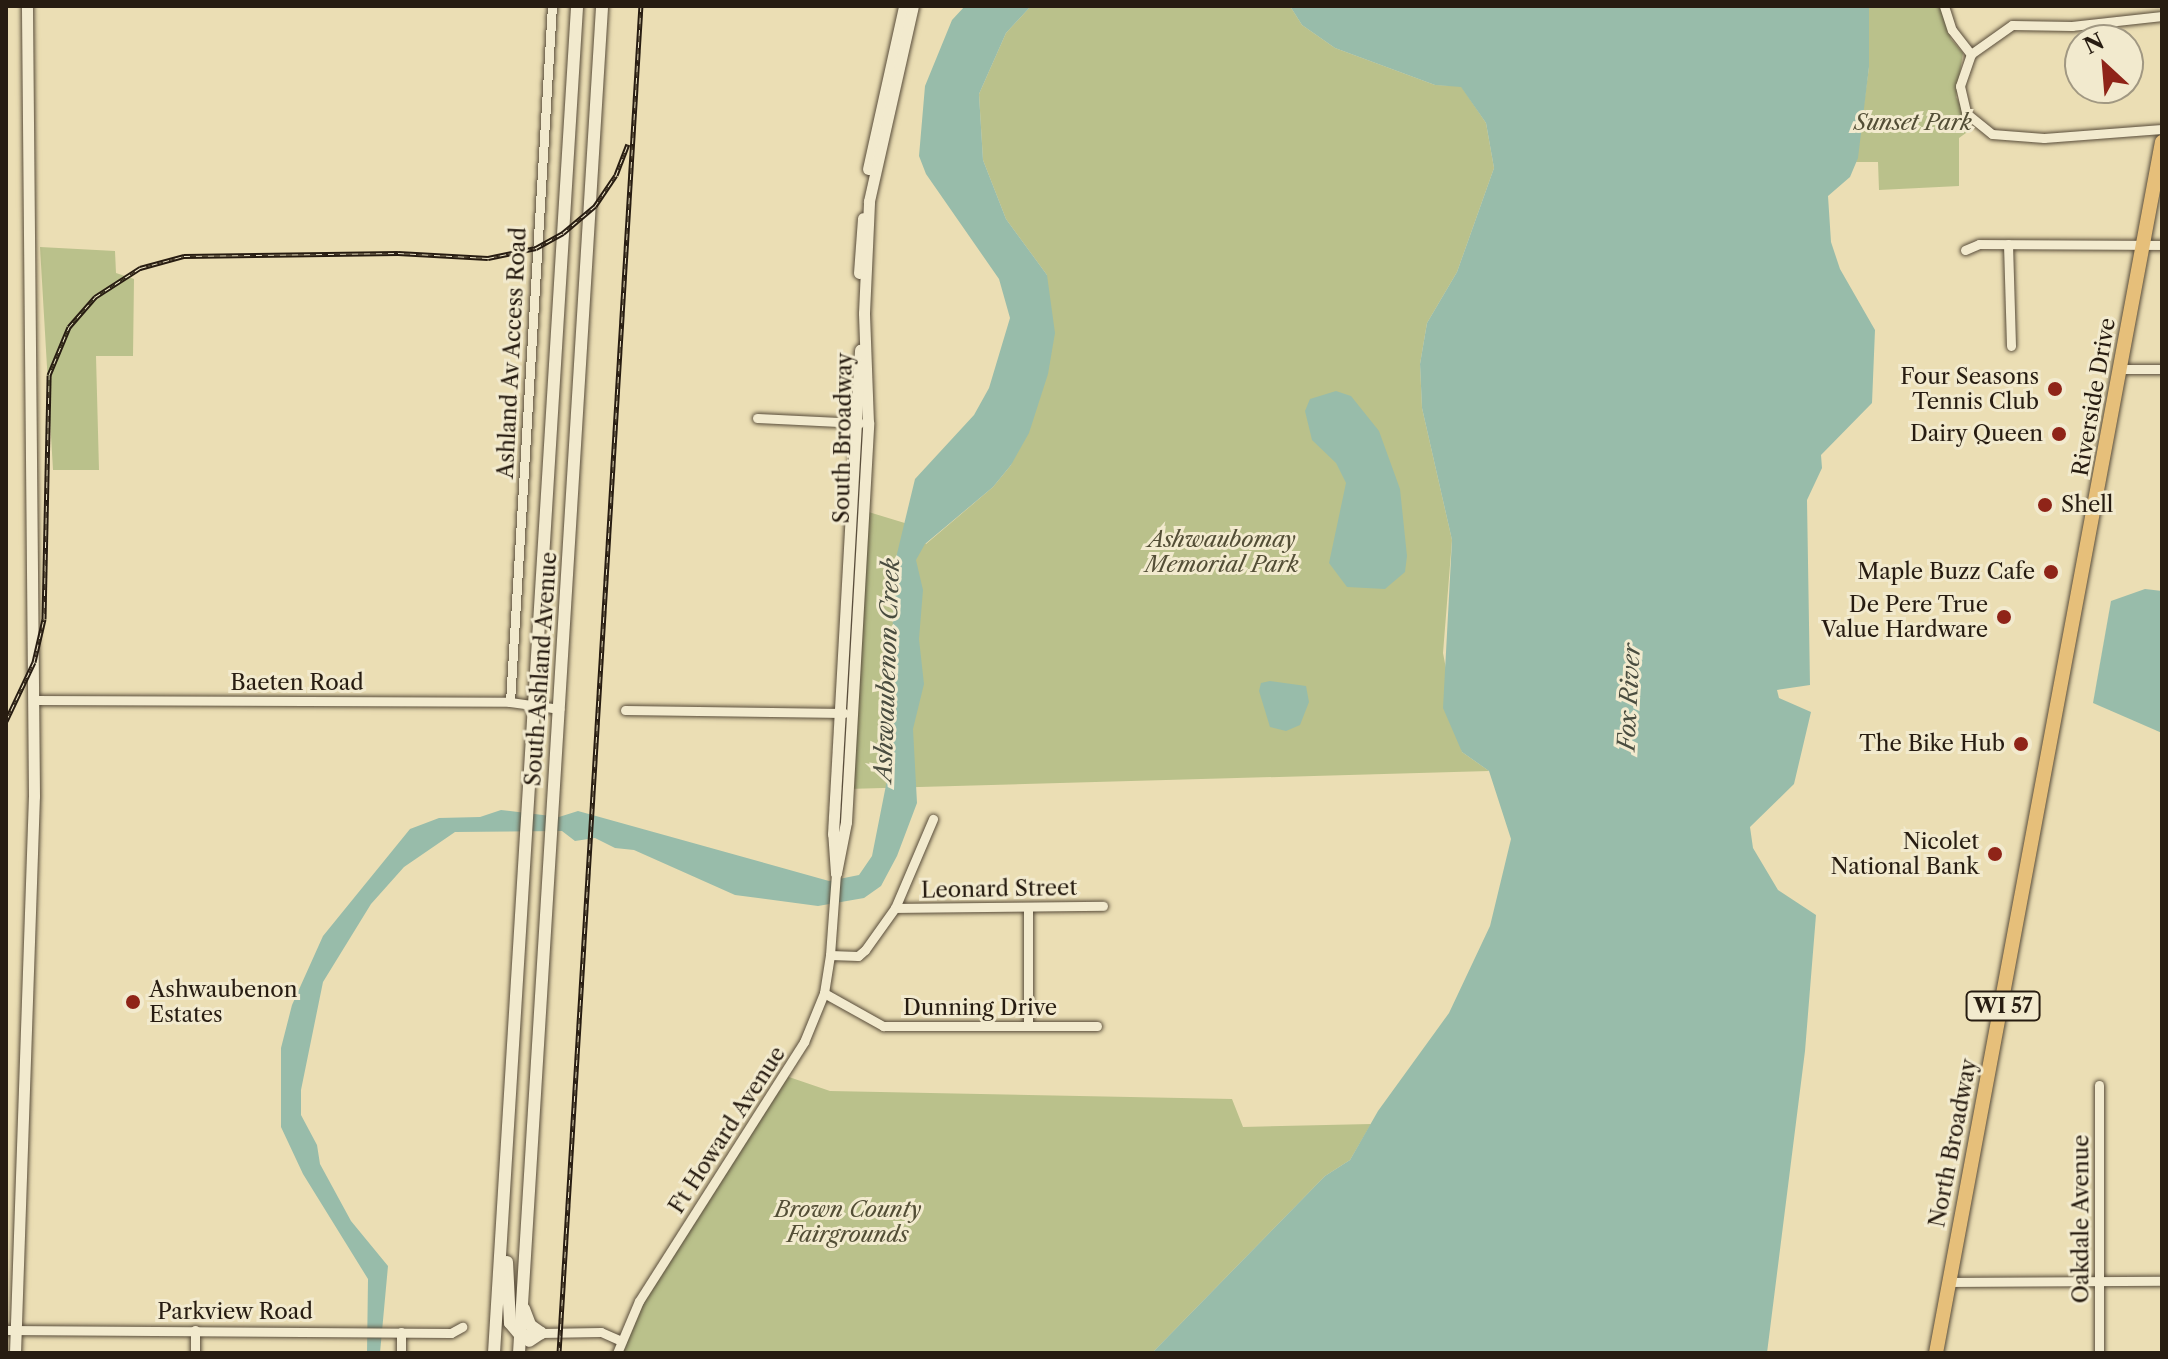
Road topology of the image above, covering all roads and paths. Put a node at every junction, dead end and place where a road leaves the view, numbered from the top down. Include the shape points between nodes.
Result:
1 (27, 6) edge
2 (552, 6) edge
3 (577, 6) edge
4 (599, 6) edge
5 (904, 6) edge
6 (913, 6) edge
7 (1944, 6) edge
8 (2162, 16) edge
9 (1971, 54) junction
10 (2162, 129) edge
11 (2162, 142) edge
12 (2144, 243) junction
13 (2008, 244) junction
14 (2162, 245) edge
15 (1965, 250) dead end
16 (2011, 346) dead end
17 (2121, 369) junction
18 (2162, 369) edge
19 (757, 418) dead end
20 (854, 423) junction
21 (868, 423) junction
22 (2068, 659) joint
23 (34, 700) junction
24 (510, 702) junction
25 (535, 704) junction
26 (560, 709) junction
27 (625, 710) dead end
28 (845, 713) junction
29 (933, 819) dead end
30 (836, 873) joint
31 (1103, 906) dead end
32 (895, 908) junction
33 (1028, 908) junction
34 (830, 955) junction
35 (824, 993) junction
36 (1028, 1026) junction
37 (1097, 1026) dead end
38 (2099, 1085) dead end
39 (502, 1235) junction
40 (501, 1256) junction
41 (2162, 1281) edge
42 (1949, 1282) junction
43 (2099, 1282) junction
44 (523, 1298) junction
45 (462, 1327) dead end
46 (10, 1330) edge
47 (195, 1330) junction
48 (401, 1332) junction
49 (531, 1335) junction
50 (621, 1341) junction
51 (15, 1353) edge
52 (195, 1353) edge
53 (401, 1353) edge
54 (492, 1353) edge
55 (522, 1353) edge
56 (617, 1353) edge
57 (1936, 1353) edge
58 (2099, 1353) edge

1 - 23 street
2 - 24 street, Ashland Av Access Road
3 - 25 main road, South Ashland Avenue
4 - 26 main road, South Ashland Avenue
5 - 20 street, South Broadway via 872,142 861,231
6 - 21 street, South Broadway via 869,201 864,313
7 - 9 street via 1952,30
8 - 9 street via 2072,26 2012,25
9 - 10 street via 1960,96 1971,120 1992,134 2044,138
11 - 12 main road, Riverside Drive / WI 57
12 - 13 street
12 - 14 street
12 - 17 main road, Riverside Drive / WI 57
13 - 15 street
13 - 16 street
17 - 18 street
17 - 22 main road, Riverside Drive / WI 57
19 - 20 street
20 - 21 street
20 - 28 street, South Broadway
21 - 28 street, South Broadway
22 - 42 main road, North Broadway / WI 57
23 - 24 street, Baeten Road
23 - 46 street
24 - 25 street, Baeten Road
25 - 26 street, Baeten Road
25 - 39 main road, South Ashland Avenue
26 - 44 main road, South Ashland Avenue
27 - 28 street
28 - 30 street, South Broadway
29 - 32 street
30 - 34 street, South Broadway
31 - 33 street, Leonard Street
32 - 33 street, Leonard Street
32 - 34 street via 858,956
33 - 36 street
34 - 35 street, Ft Howard Avenue
35 - 36 street, Dunning Drive via 883,1026
35 - 50 street, Ft Howard Avenue via 781,1084 649,1285
36 - 37 street, Dunning Drive
38 - 43 street, Oakdale Avenue
39 - 40 main road, South Ashland Avenue
39 - 49 main road via 510,1323
40 - 54 main road, South Ashland Avenue
40 - 54 main road via 493,1282
41 - 43 street
42 - 43 street
42 - 57 main road, North Broadway / WI 57
43 - 58 street, Oakdale Avenue
44 - 49 main road, South Ashland Avenue
44 - 49 main road
45 - 48 street, Parkview Road via 451,1333
46 - 47 street, Parkview Road
46 - 51 street
47 - 48 street, Parkview Road
47 - 52 street
48 - 53 street
49 - 50 street via 601,1332
49 - 55 main road, South Ashland Avenue
50 - 56 street, Ft Howard Avenue

